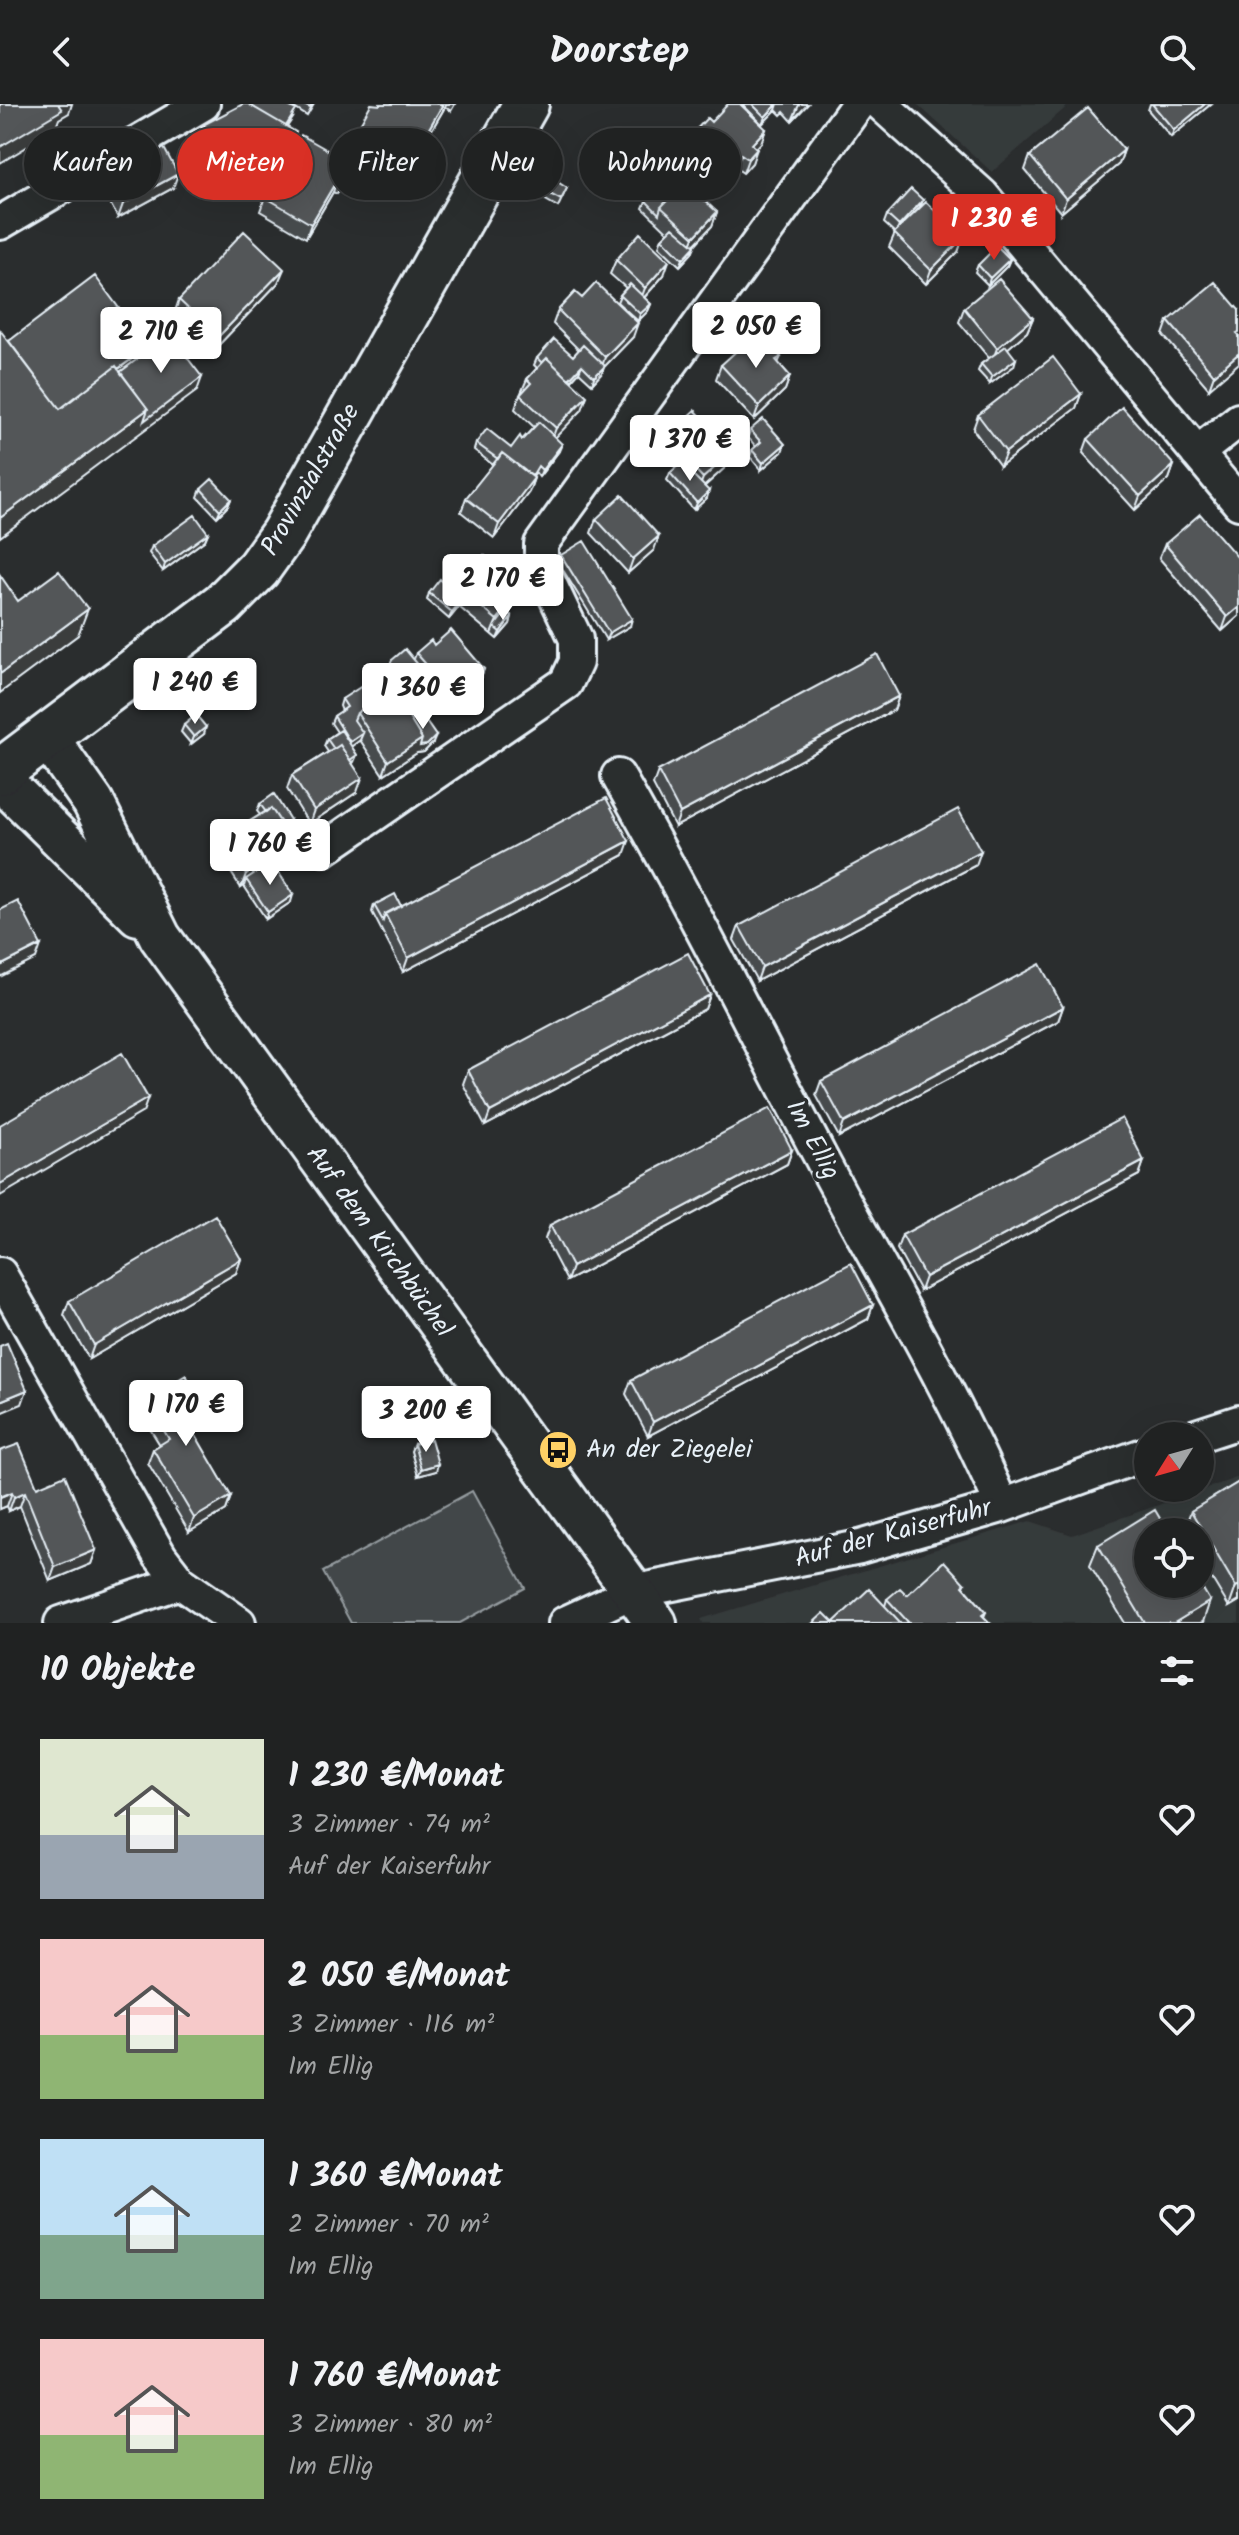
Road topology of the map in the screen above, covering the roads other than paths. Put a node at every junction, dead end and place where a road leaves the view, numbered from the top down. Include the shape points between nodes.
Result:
1 (203, 104) edge
2 (526, 104) edge
3 (858, 104) edge
4 (881, 104) edge
5 (0, 223) edge
6 (1239, 420) edge
7 (1197, 453) junction
8 (1239, 503) edge
9 (48, 738) junction
10 (0, 772) edge
11 (618, 776) dead end
12 (0, 779) edge
13 (324, 849) dead end
14 (160, 937) junction
15 (0, 1274) edge
16 (1239, 1422) edge
17 (1214, 1430) edge
18 (1134, 1458) edge
19 (1002, 1506) junction
20 (180, 1582) junction
21 (644, 1608) edge
22 (61, 1623) edge
23 (239, 1623) edge
24 (565, 1623) edge

1 - 5 street
2 - 9 main road, Provinzialstraße via 283,534 258,569 223,604
3 - 13 street via 541,544 541,566 576,639 576,662 566,683
4 - 7 street via 982,195
6 - 7 street
7 - 8 street
9 - 10 main road, Provinzialstraße
9 - 14 street, Auf dem Kirchbüchel via 93,802
11 - 19 street, Im Ellig via 975,1443
12 - 14 street, Auf dem Kirchbüchel
14 - 21 street, Auf dem Kirchbüchel
15 - 20 street via 160,1556
16 - 17 street
18 - 19 street, Auf der Kaiserfuhr
19 - 21 street, Auf der Kaiserfuhr
20 - 22 street
20 - 23 street
21 - 24 street

